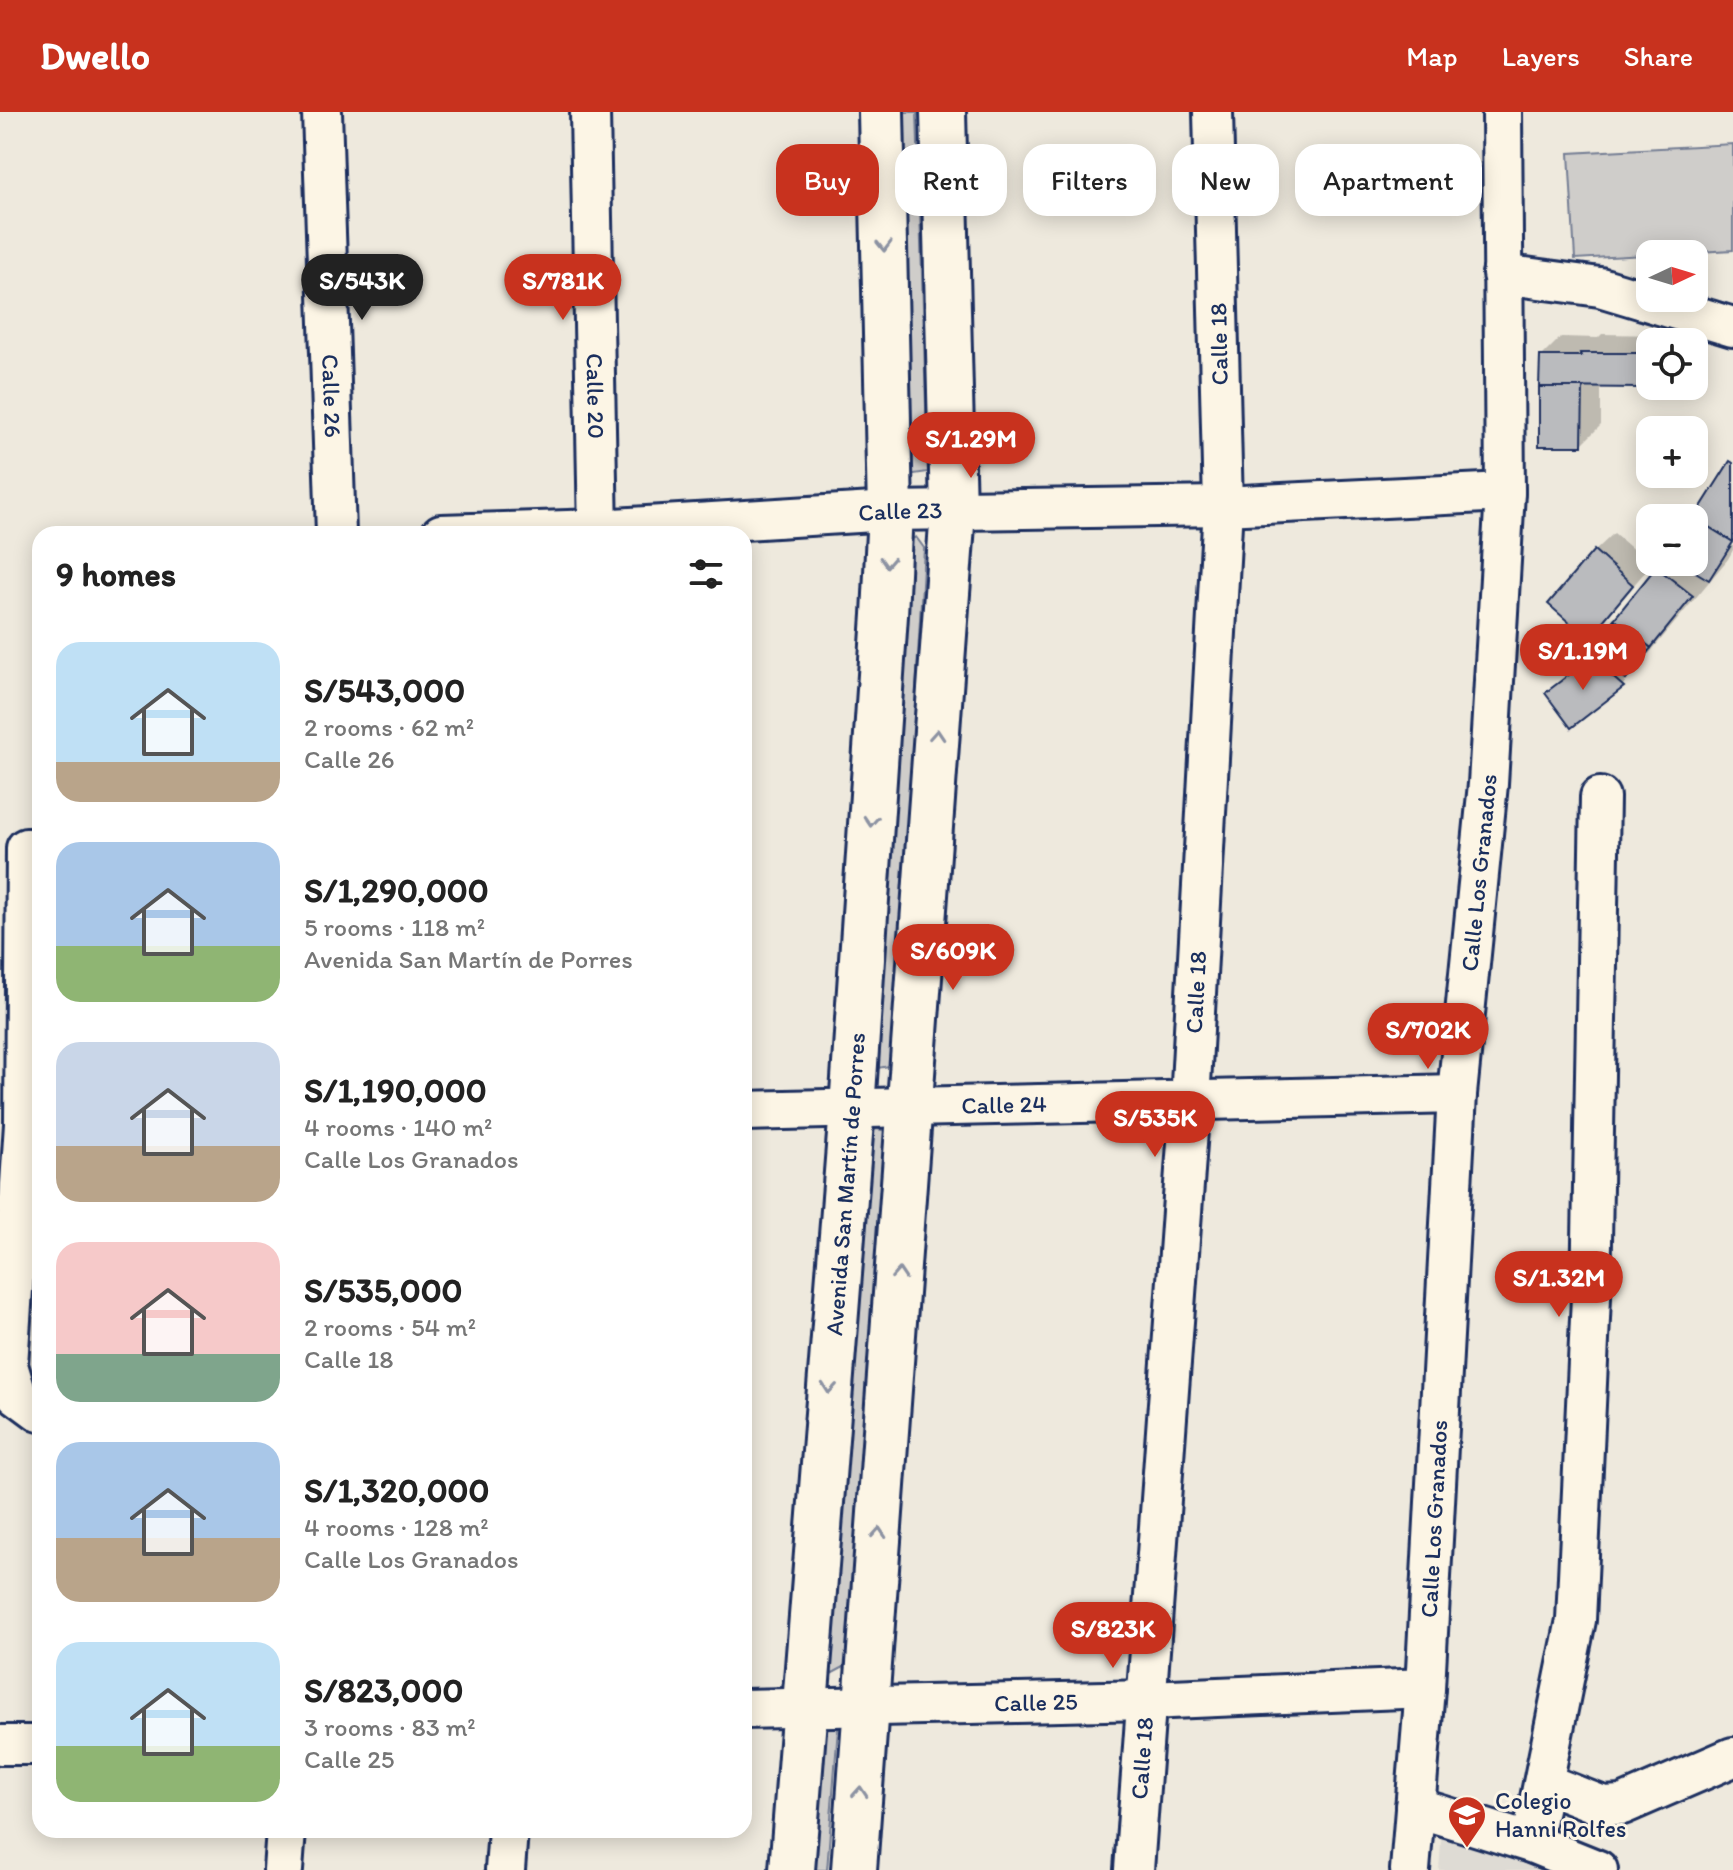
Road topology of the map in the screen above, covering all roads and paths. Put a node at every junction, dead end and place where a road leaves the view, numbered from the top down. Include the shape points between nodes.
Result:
1 (322, 112) edge
2 (590, 112) edge
3 (881, 112) edge
4 (943, 112) edge
5 (1213, 112) edge
6 (1502, 112) edge
7 (1502, 274) junction
8 (1733, 327) edge
9 (1505, 492) junction
10 (1223, 506) junction
11 (890, 511) junction
12 (953, 511) junction
13 (336, 526) edge
14 (598, 526) edge
15 (681, 526) edge
16 (1600, 797) dead end
17 (1457, 1094) junction
18 (1190, 1102) junction
19 (911, 1108) junction
20 (852, 1109) junction
21 (752, 1111) edge
22 (32, 1123) edge
23 (4, 1365) edge
24 (32, 1406) edge
25 (1425, 1688) junction
26 (1148, 1700) junction
27 (866, 1705) junction
28 (803, 1708) junction
29 (752, 1709) edge
30 (0, 1745) edge
31 (32, 1745) edge
32 (1733, 1757) edge
33 (1544, 1783) junction
34 (1415, 1807) junction
35 (285, 1838) edge
36 (507, 1838) edge
37 (1531, 1843) junction
38 (283, 1870) edge
39 (505, 1870) edge
40 (792, 1870) edge
41 (854, 1870) edge
42 (1134, 1870) edge
43 (1410, 1870) edge
44 (1598, 1870) edge

1 - 13 street, Calle 26
2 - 14 street, Calle 20
3 -> 11 main road, Avenida San Martín de Porres
4 - 12 main road
5 - 10 street, Calle 18
6 - 7 street, Calle Los Granados
7 - 8 street via 1600,287
7 - 9 street, Calle Los Granados
9 - 10 street, Calle 23
9 - 17 street, Calle Los Granados via 1488,784
10 - 12 street, Calle 23
10 - 18 street, Calle 18
11 - 12 street, Calle 23
11 - 15 street, Calle 23
11 -> 20 main road, Avenida San Martín de Porres
19 -> 12 main road
16 - 33 street via 1591,1297 1576,1620
17 - 18 street, Calle 24
17 - 25 street, Calle Los Granados
18 - 19 street, Calle 24
18 - 26 street, Calle 18
19 - 20 street, Calle 24
27 -> 19 main road
20 - 21 street, Calle 24
20 -> 28 main road, Avenida San Martín de Porres
22 - 23 street
23 - 24 street via 17,1395
25 - 26 street, Calle 25
25 - 34 street, Calle Los Granados
26 - 27 street, Calle 25
26 - 42 street, Calle 18
27 - 28 street, Calle 25
41 -> 27 main road
28 - 29 street, Calle 25
28 - 40 main road, Avenida San Martín de Porres
30 - 31 street
32 - 33 street via 1622,1805 1603,1806
33 - 37 street
34 - 37 street
34 - 43 street, Calle Los Granados
35 - 38 street
36 - 39 street
37 - 44 street

